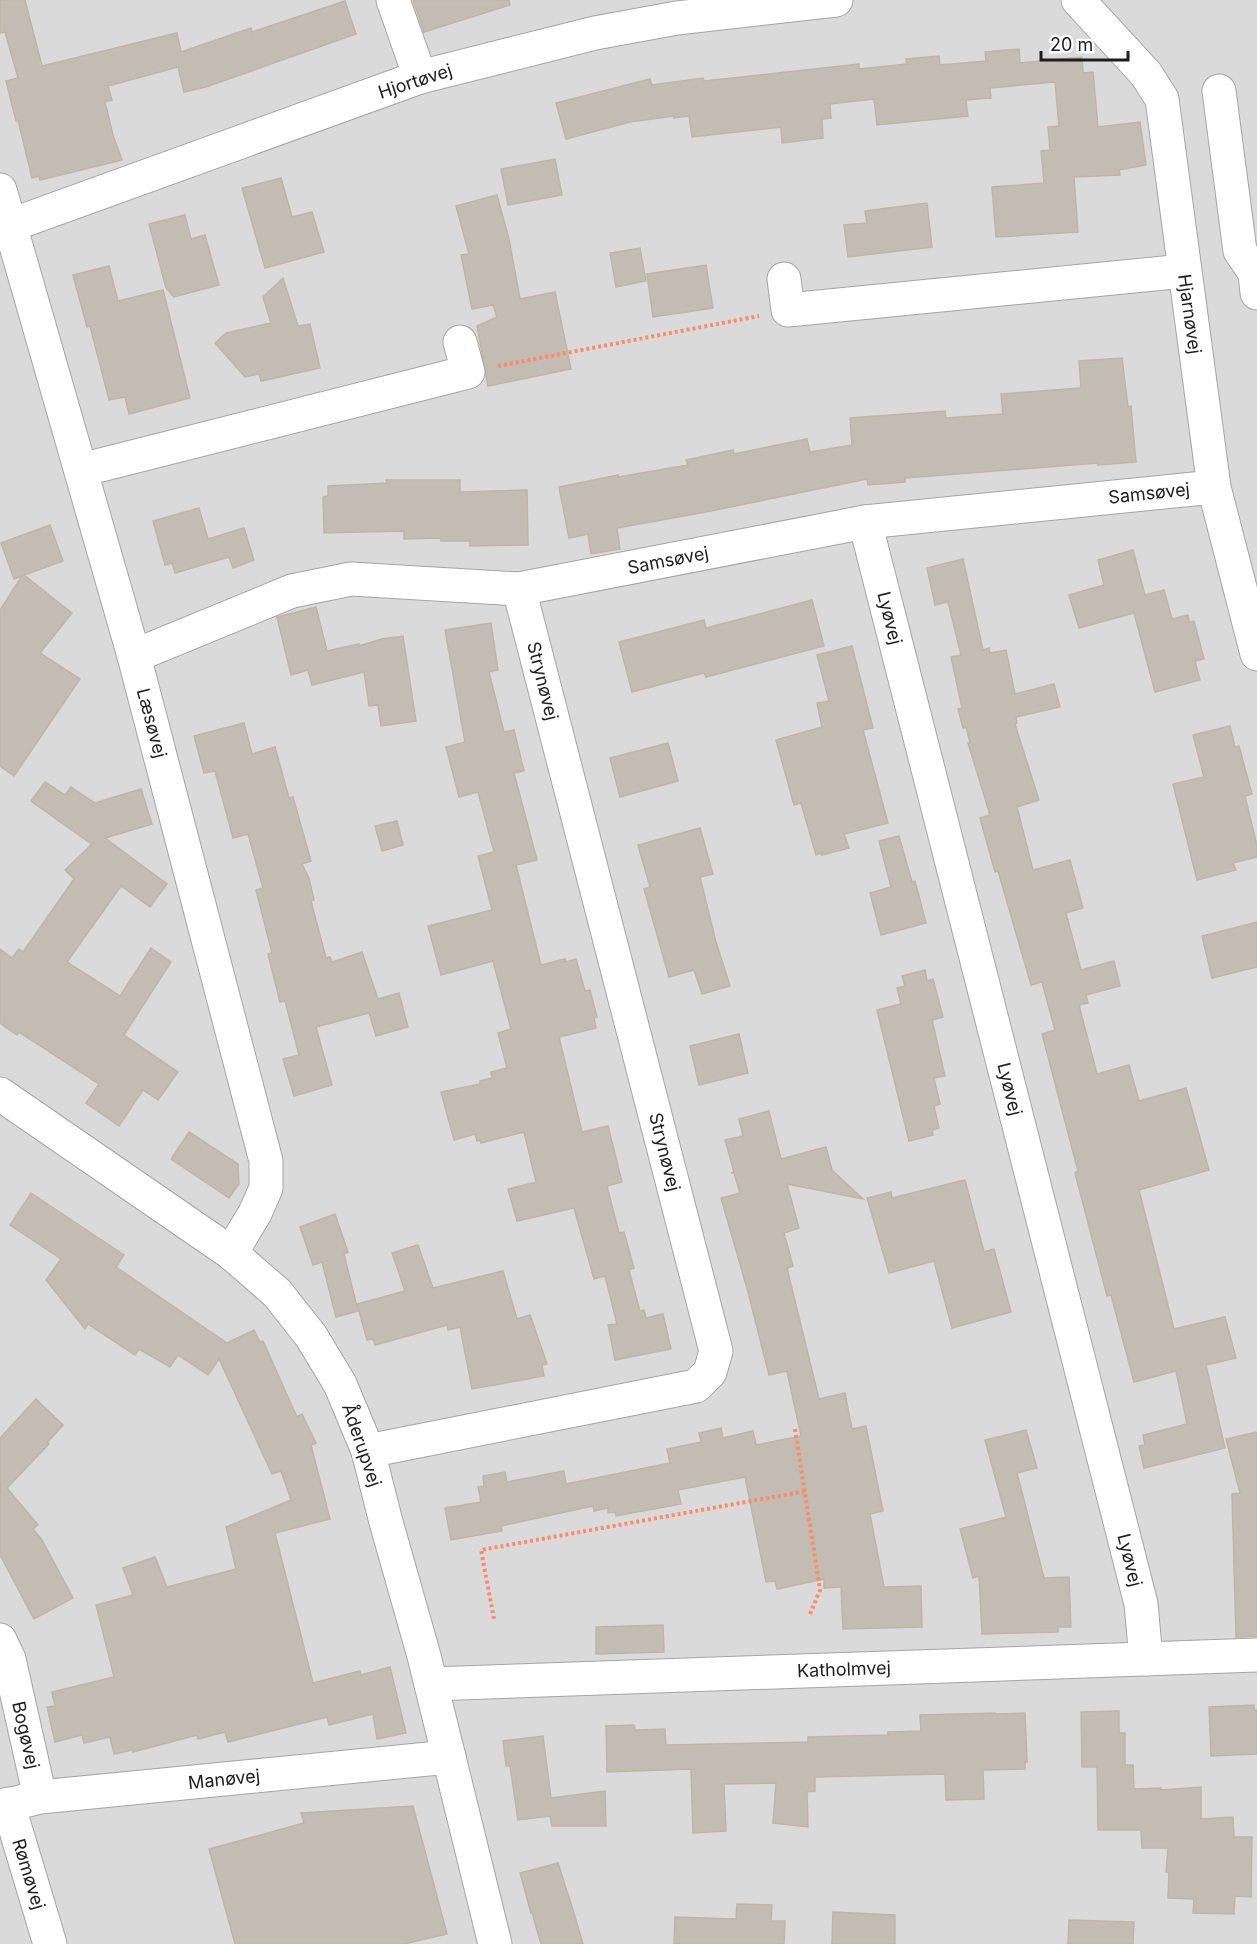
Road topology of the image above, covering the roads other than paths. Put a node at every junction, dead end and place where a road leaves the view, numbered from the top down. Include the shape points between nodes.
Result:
1 (393, 0) edge
2 (836, 0) edge
3 (1078, 0) edge
4 (420, 77) junction
5 (1219, 91) dead end
6 (0, 190) edge
7 (5, 227) edge
8 (1184, 271) junction
9 (1257, 293) edge
10 (786, 295) road end
11 (464, 357) road end
12 (81, 470) junction
13 (1214, 487) junction
14 (865, 522) junction
15 (519, 589) junction
16 (1256, 646) edge
17 (134, 656) junction
18 (0, 1094) edge
19 (231, 1253) junction
20 (368, 1451) junction
21 (0, 1640) edge
22 (1257, 1655) edge
23 (1146, 1659) junction
24 (431, 1684) junction
25 (449, 1757) junction
26 (40, 1797) junction
27 (4, 1805) edge
28 (50, 1944) edge
29 (495, 1944) edge

1 - 4 street
2 - 4 street, Hjortøvej via 676,18 595,33
3 - 8 street, Hjarnøvej via 1146,74 1162,99
4 - 7 street, Hjortøvej
5 - 9 street via 1240,251 1255,273
6 - 7 street, Læsøvej
7 - 12 street, Læsøvej
8 - 10 street
8 - 13 street, Hjarnøvej
11 - 12 street
12 - 17 street, Læsøvej
13 - 14 street, Samsøvej
13 - 16 street, Hjarnøvej
14 - 15 street, Samsøvej
14 - 23 street, Lyøvej via 1141,1604
15 - 17 street, Samsøvej via 351,579 292,591
15 - 20 street, Strynøvej via 716,1351 710,1372 696,1386
17 - 19 street, Læsøvej via 267,1161 266,1188
18 - 19 street, Åderupvej
19 - 20 street, Åderupvej via 277,1293 311,1336 340,1384
20 - 24 street, Åderupvej
21 - 26 street, Bogøvej via 9,1659
22 - 23 street, Katholmvej
23 - 24 street, Katholmvej
24 - 25 street, Åderupvej
25 - 26 street, Manøvej
25 - 29 street, Åderupvej
26 - 27 street, Manøvej
27 - 28 street, Rømøvej

